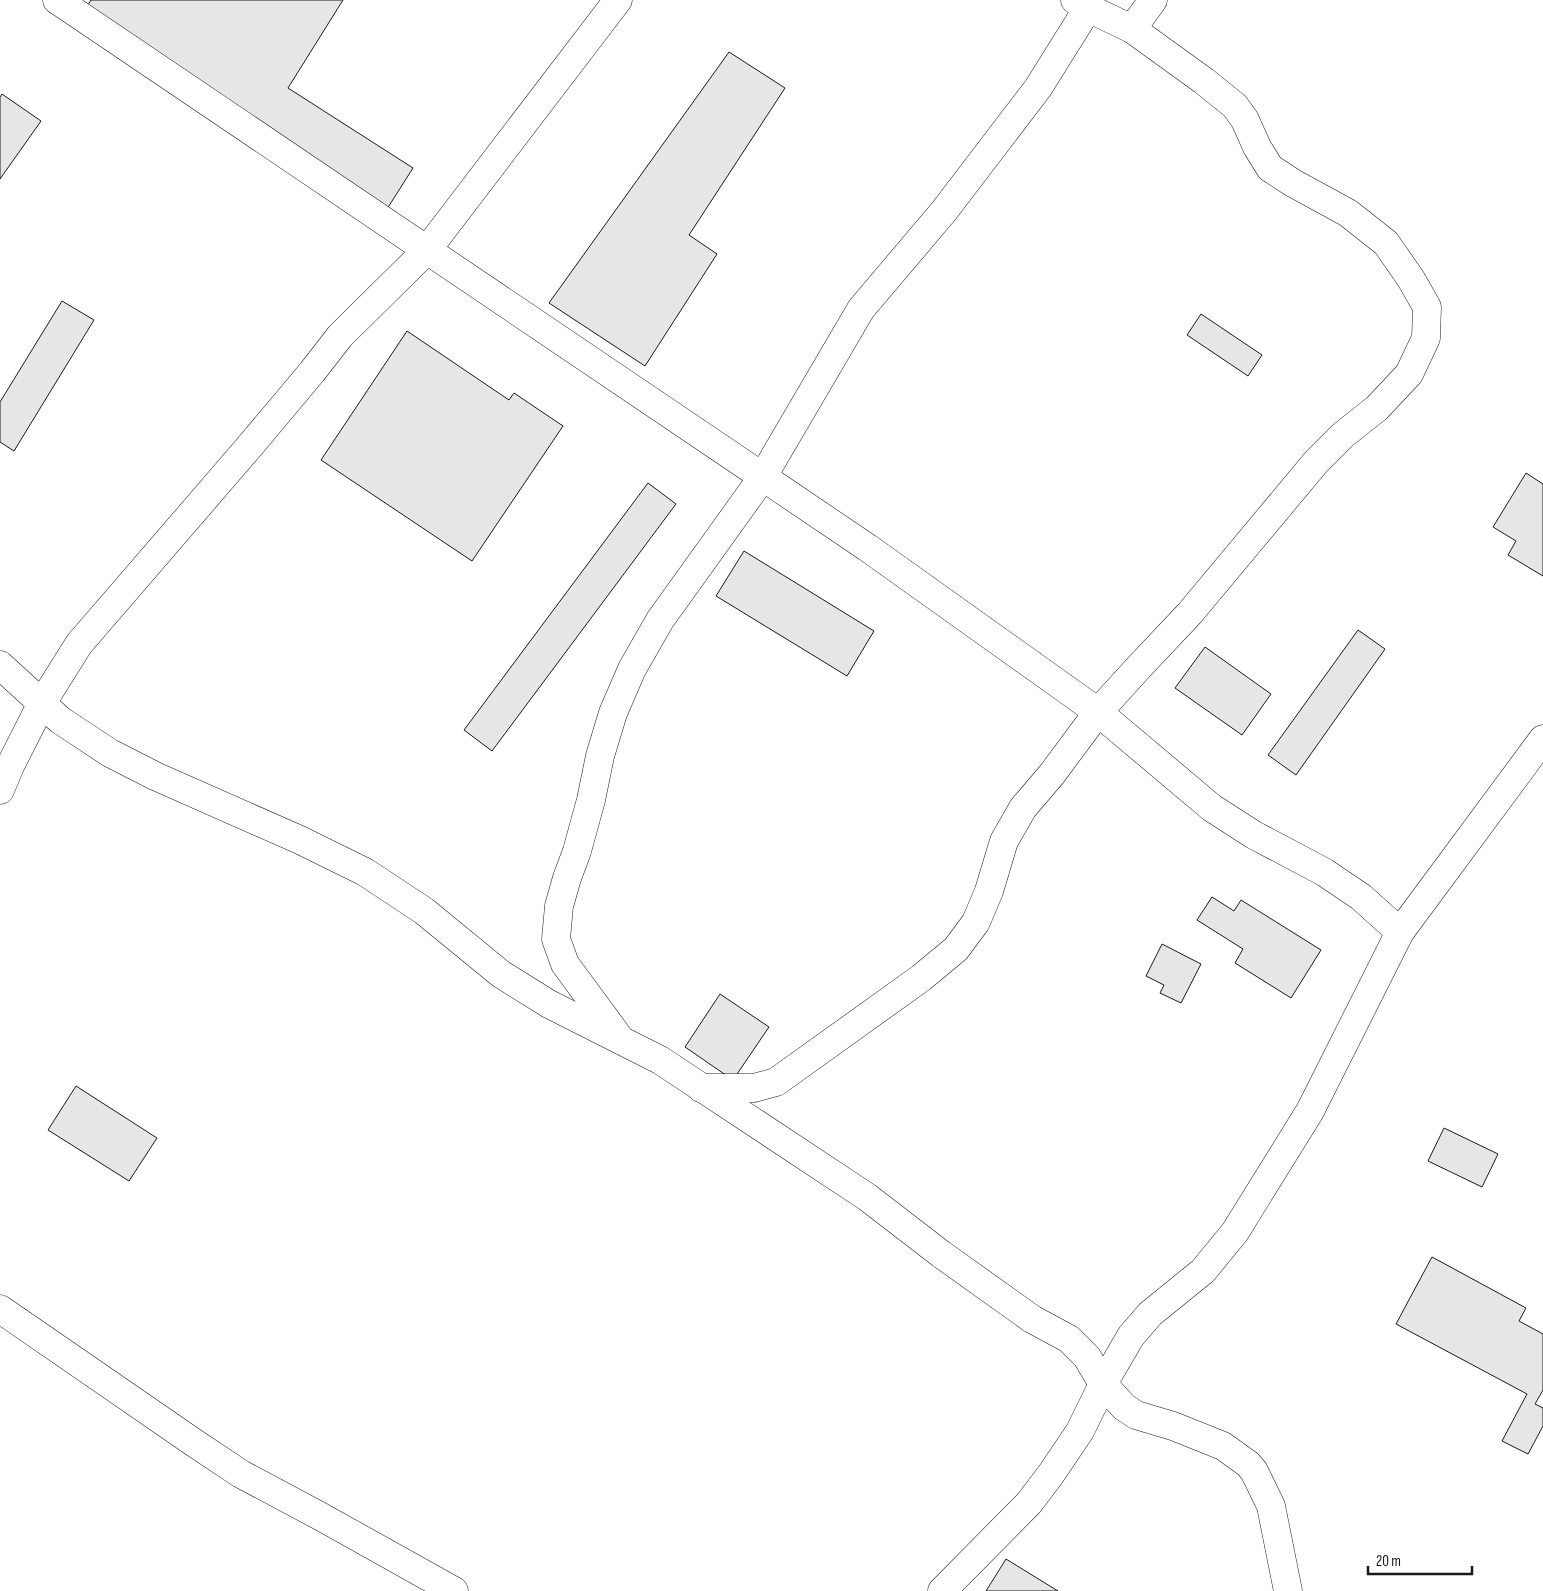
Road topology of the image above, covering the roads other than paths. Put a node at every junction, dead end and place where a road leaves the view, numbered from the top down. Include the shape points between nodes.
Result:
1 (57, 0) edge
2 (618, 0) edge
3 (1154, 0) edge
4 (1082, 4) edge
5 (1132, 29) junction
6 (427, 250) junction
7 (762, 478) junction
8 (0, 665) edge
9 (42, 703) junction
10 (1098, 712) junction
11 (1543, 740) edge
12 (0, 790) edge
13 (1400, 932) junction
14 (622, 1041) junction
15 (701, 1088) junction
16 (0, 1309) edge
17 (1103, 1384) junction
18 (447, 1590) edge
19 (942, 1591) edge
20 (1288, 1591) edge

1 - 6 street
2 - 6 street
3 - 5 street
4 - 5 street
4 - 7 street via 1038,88 944,210 861,308
5 - 10 street via 1235,106 1246,120 1270,168 1348,213 1386,243 1427,307 1426,338 1409,374 1377,408 1316,462 1190,613
6 - 7 street
6 - 9 street via 340,336 250,447 79,644
7 - 10 street via 868,548
7 - 14 street via 660,620 632,668 600,756 591,800 559,906 556,939 565,964
8 - 9 street
9 - 12 street
9 - 14 street via 60,720 155,776 365,872 424,911 501,974 549,1004
10 - 13 street via 1212,808 1254,835 1324,872 1360,897
10 - 15 street via 1023,808 1004,841 976,922 956,949 921,978 776,1082 754,1088
11 - 13 street
13 - 17 street via 1310,1111 1235,1232 1204,1271 1137,1328
14 - 15 street via 660,1060
15 - 17 street via 867,1197 1032,1319 1069,1339 1087,1357
16 - 18 street via 241,1474
17 - 19 street via 1080,1431 1029,1503
17 - 20 street via 1136,1415 1223,1446 1248,1464 1271,1506

